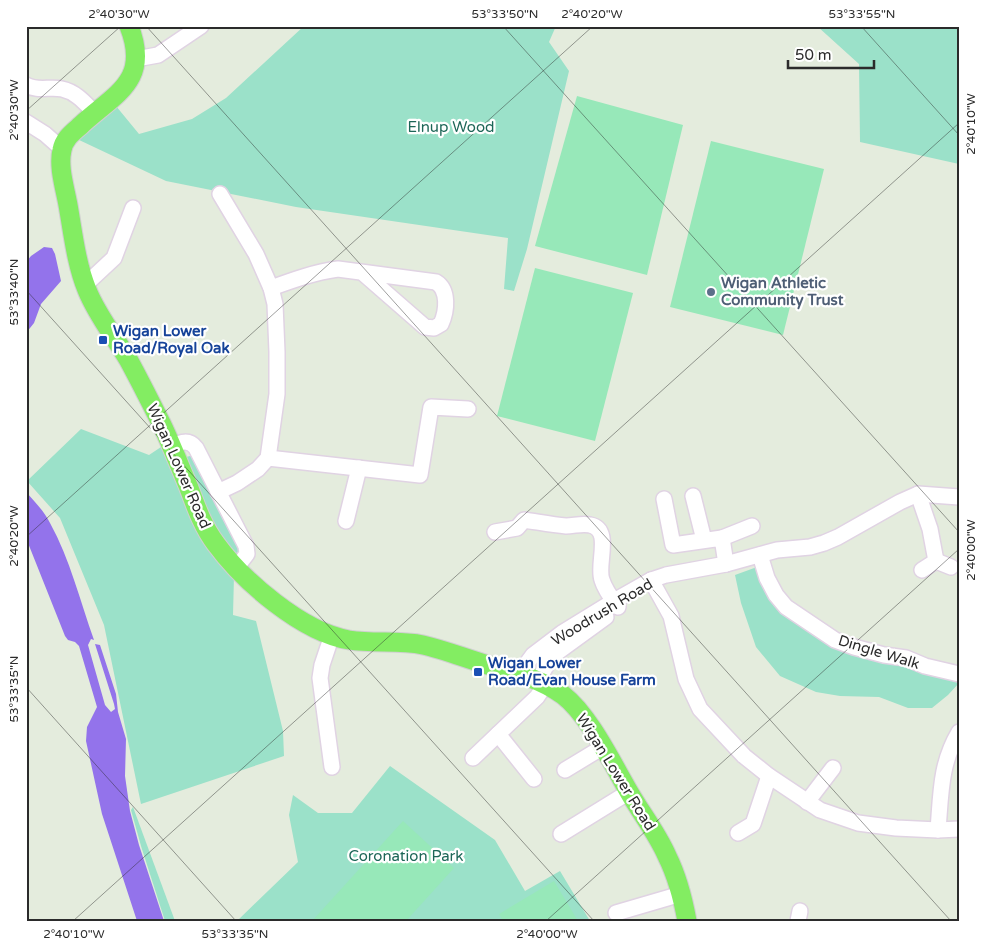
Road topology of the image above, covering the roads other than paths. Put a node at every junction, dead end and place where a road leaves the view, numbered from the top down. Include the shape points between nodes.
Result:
1 (129, 26) edge
2 (201, 26) edge
3 (136, 59) junction
4 (26, 85) edge
5 (94, 112) junction
6 (26, 122) edge
7 (62, 149) junction
8 (220, 194) dead end
9 (133, 208) dead end
10 (363, 273) junction
11 (85, 285) junction
12 (271, 288) junction
13 (468, 409) dead end
14 (172, 446) junction
15 (268, 458) junction
16 (359, 468) junction
17 (218, 492) junction
18 (918, 494) junction
19 (693, 496) dead end
20 (959, 497) edge
21 (664, 499) dead end
22 (346, 521) dead end
23 (752, 526) dead end
24 (495, 532) dead end
25 (722, 538) junction
26 (704, 540) junction
27 (760, 555) junction
28 (936, 561) junction
29 (726, 564) junction
30 (237, 567) junction
31 (951, 567) dead end
32 (922, 570) dead end
33 (653, 584) junction
34 (616, 605) junction
35 (332, 635) junction
36 (953, 669) edge
37 (518, 674) junction
38 (541, 683) junction
39 (959, 732) edge
40 (498, 734) junction
41 (603, 747) junction
42 (473, 758) dead end
43 (334, 760) dead end
44 (833, 768) dead end
45 (565, 770) dead end
46 (768, 776) junction
47 (534, 779) dead end
48 (629, 792) junction
49 (807, 802) junction
50 (959, 828) edge
51 (938, 830) junction
52 (738, 833) dead end
53 (561, 834) dead end
54 (681, 894) junction
55 (616, 913) dead end
56 (687, 921) edge

1 - 3 main road
2 - 3 street via 158,55
3 - 5 main road via 126,86
4 - 5 street via 39,89 61,88 76,94
5 - 7 main road via 67,139
6 - 7 street
7 - 11 main road, Wigan Lower Road via 64,179
8 - 12 street via 256,254
9 - 11 street via 114,258
10 - 10 street via 440,284 446,295 441,324 434,328 425,327
10 - 12 street via 325,270
11 - 14 main road, Wigan Lower Road via 136,374
12 - 15 street via 275,304 277,394
13 - 16 street via 431,407 420,474
14 - 17 street via 184,442 193,444
14 - 30 main road, Wigan Lower Road via 209,534
15 - 16 street
15 - 17 street via 258,469
16 - 22 street
17 - 30 street via 247,550
18 - 20 street
18 - 27 street, Woodrush Road via 824,543
18 - 28 street via 930,529
19 - 26 street
21 - 26 street via 673,545
23 - 25 street
24 - 34 street via 517,528 533,518 567,526 590,525 600,531 603,542 602,580
25 - 26 street
25 - 29 street
27 - 29 street, Woodrush Road
27 - 36 street, Dingle Walk via 776,595 786,607 835,640 925,666
28 - 31 street
28 - 32 street
29 - 33 street, Woodrush Road via 666,574
30 - 35 main road, Wigan Lower Road via 294,617
33 - 34 street, Woodrush Road
33 - 46 street via 671,616 686,679 700,709 744,756
34 - 37 street, Woodrush Road via 562,633 533,655
34 - 38 street, Woodrush Road via 551,657
35 - 37 main road, Wigan Lower Road via 359,641 422,644
35 - 43 street via 320,678
37 - 38 main road, Wigan Lower Road
38 - 40 street, Woodrush Road via 537,698
38 - 41 main road, Wigan Lower Road via 572,703
39 - 51 street via 942,770
40 - 42 street, Woodrush Road
40 - 47 street
41 - 45 street
41 - 48 main road, Wigan Lower Road
44 - 49 street
46 - 49 street
46 - 52 street via 753,824
48 - 53 street
48 - 54 main road, Wigan Lower Road via 667,856
49 - 51 street via 858,823
50 - 51 street
54 - 55 street
54 - 56 main road, Wigan Lower Road

